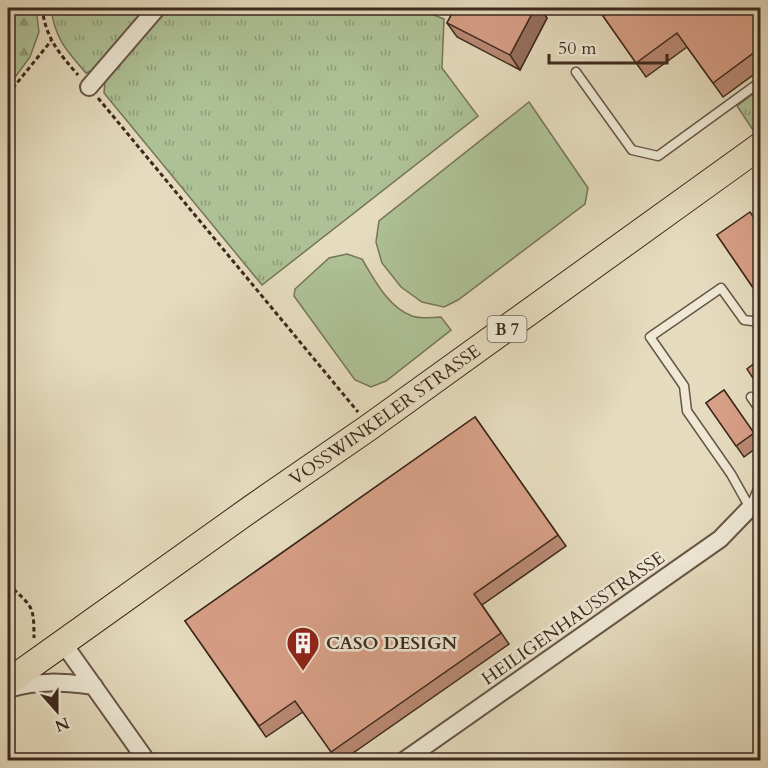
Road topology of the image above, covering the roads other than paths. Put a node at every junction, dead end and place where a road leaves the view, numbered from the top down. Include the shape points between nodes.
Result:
1 (157, 8) edge
2 (576, 72) dead end
3 (760, 82) edge
4 (89, 87) road end
5 (759, 150) edge
6 (760, 322) edge
7 (751, 397) dead end
8 (760, 410) edge
9 (760, 484) edge
10 (755, 508) edge
11 (63, 643) junction
12 (8, 682) edge
13 (94, 686) junction
14 (8, 689) edge
15 (146, 760) edge
16 (405, 760) edge

1 - 4 street
2 - 3 lane via 632,150 658,156
5 - 11 main road, VOSSWINKELER STRASSE / B 7
6 - 10 lane via 744,320 721,288 650,338 684,386 687,411
7 - 8 lane
9 - 10 lane
10 - 16 street, HEILIGENHAUSSTRASSE via 720,539
11 - 12 main road, VOSSWINKELER STRASSE / B 7
11 - 13 street
13 - 14 street via 46,682
13 - 15 street

